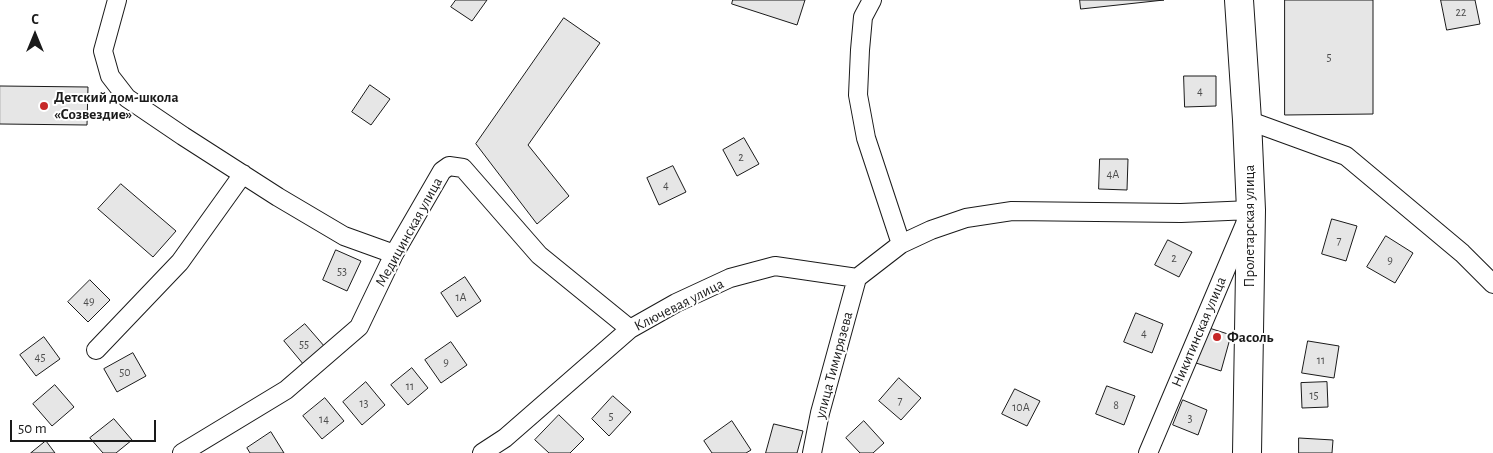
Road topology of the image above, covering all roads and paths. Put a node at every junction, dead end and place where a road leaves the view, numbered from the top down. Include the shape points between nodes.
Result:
1 (117, 0) edge
2 (872, 0) edge
3 (1239, 0) edge
4 (1247, 120) junction
5 (243, 174) junction
6 (1251, 210) junction
7 (901, 244) junction
8 (394, 254) junction
9 (857, 278) junction
10 (1493, 284) edge
11 (630, 329) junction
12 (96, 350) dead end
13 (814, 451) edge
14 (182, 453) edge
15 (482, 453) edge
16 (1148, 453) edge
17 (1247, 453) edge

1 - 5 street via 103,51 110,76 127,98
2 - 7 street via 863,17 858,95 866,138
3 - 4 main road, Пролетарская улица
4 - 6 main road, Пролетарская улица
4 - 10 street via 1346,156 1462,253
5 - 8 street via 344,236
5 - 12 street via 180,262
6 - 7 street via 1182,213 1012,211 966,218
6 - 16 street, Никитинская улица
6 - 17 main road, Пролетарская улица
7 - 9 street
8 - 11 street, Медицинская улица via 442,171 449,166 463,168 539,255
8 - 14 street, Медицинская улица via 360,327 286,390
9 - 11 street, Ключевая улица via 776,266 730,278
9 - 13 street, улица Тимирязева via 820,413
11 - 15 street, Ключевая улица via 505,438

